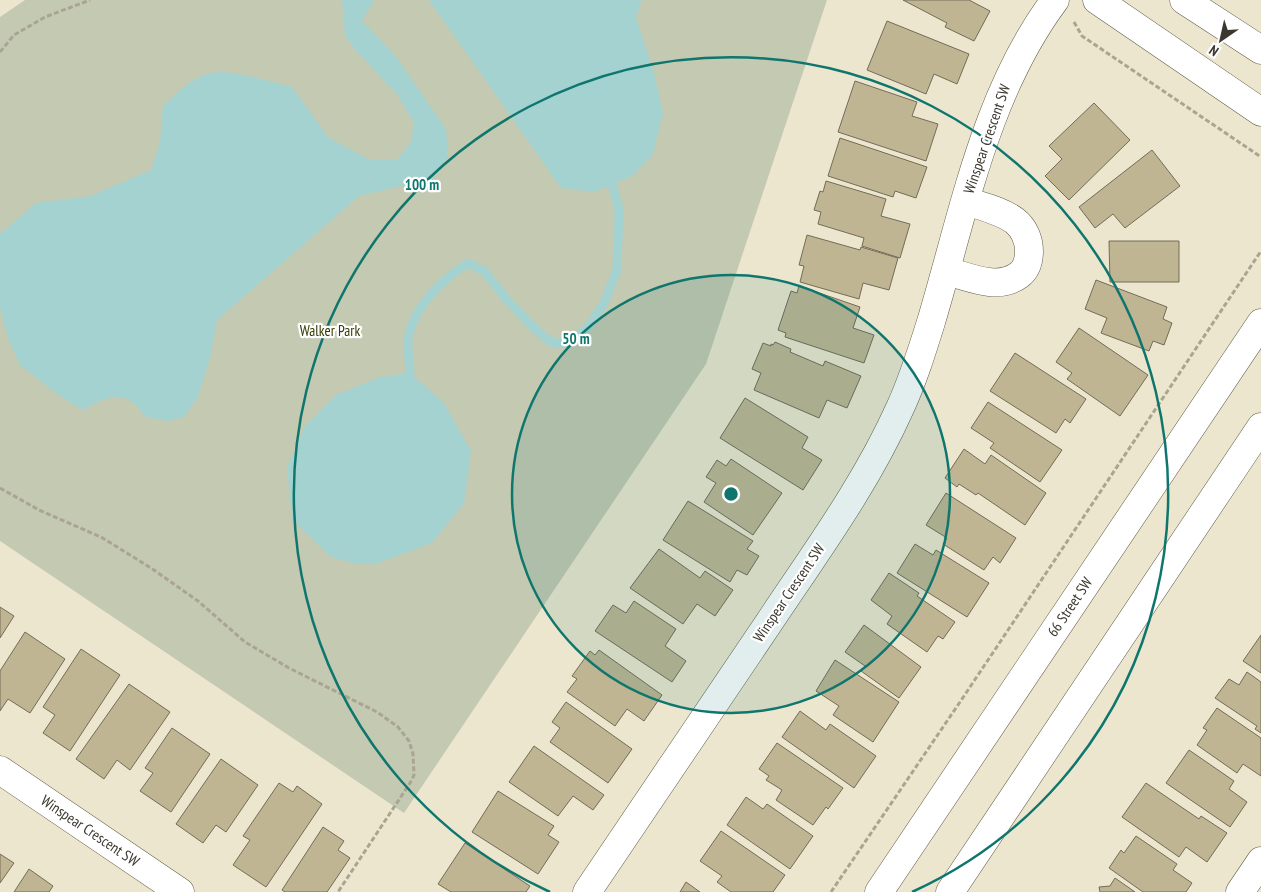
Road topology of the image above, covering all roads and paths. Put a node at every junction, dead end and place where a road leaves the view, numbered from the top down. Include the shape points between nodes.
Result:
1 (90, 0) edge
2 (1055, 0) edge
3 (1097, 0) edge
4 (1184, 0) edge
5 (1075, 23) dead end
6 (1261, 50) edge
7 (0, 52) edge
8 (1261, 112) edge
9 (1261, 157) edge
10 (966, 201) junction
11 (1261, 251) edge
12 (946, 271) junction
13 (1261, 323) edge
14 (1261, 426) edge
15 (0, 488) edge
16 (0, 770) edge
17 (1261, 861) edge
18 (180, 892) edge
19 (338, 892) edge
20 (587, 892) edge
21 (831, 892) edge
22 (879, 892) edge
23 (950, 892) edge
24 (1240, 892) edge

1 - 7 path via 46,17 14,35
2 - 10 street, Winspear Crescent SW via 1028,42 1000,96
3 - 8 street
4 - 6 street
5 - 9 path via 1082,36
10 - 12 street, Winspear Crescent SW
10 - 12 street, Winspear Crescent SW via 1015,221 1025,232 1029,261 1024,271 1001,283 989,283
11 - 21 path
12 - 20 street, Winspear Crescent SW via 919,361 901,408 875,458 831,530
13 - 22 street, 66 Street SW
14 - 23 street
15 - 19 path via 39,510 101,537 198,601 245,642 376,712 398,727 410,741 414,775
16 - 18 street, Winspear Crescent SW
17 - 24 street

